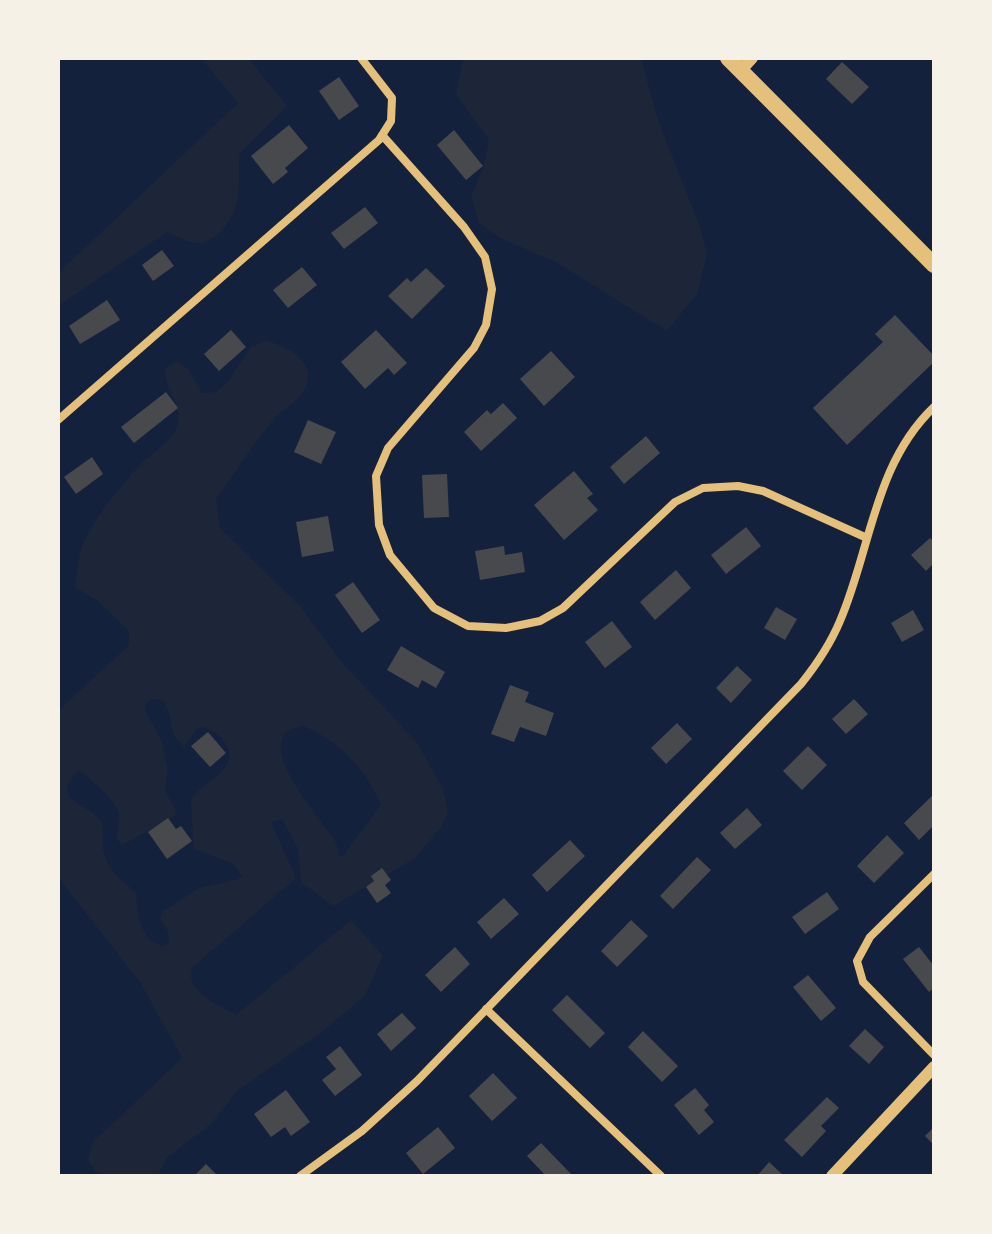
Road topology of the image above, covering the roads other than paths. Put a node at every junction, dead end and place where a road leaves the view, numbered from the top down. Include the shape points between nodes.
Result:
1 (361, 58) edge
2 (728, 58) edge
3 (746, 64) edge
4 (382, 135) junction
5 (934, 265) edge
6 (934, 407) edge
7 (58, 420) edge
8 (867, 538) junction
9 (934, 874) edge
10 (486, 1009) junction
11 (934, 1055) edge
12 (934, 1067) edge
13 (300, 1176) edge
14 (661, 1176) edge
15 (832, 1176) edge

1 - 4 street via 392,98 391,121
2 - 3 main road
3 - 5 main road
4 - 7 street
4 - 8 street via 464,227 485,257 492,289 486,325 474,348 388,448 376,476 379,525 390,555 434,608 468,626 506,628 540,621 563,608 675,502 703,488 763,491
6 - 8 street via 890,468
8 - 10 street via 841,620 801,684
9 - 11 street via 870,937 857,961 863,982
10 - 13 street via 373,1121
10 - 14 street
12 - 15 street

